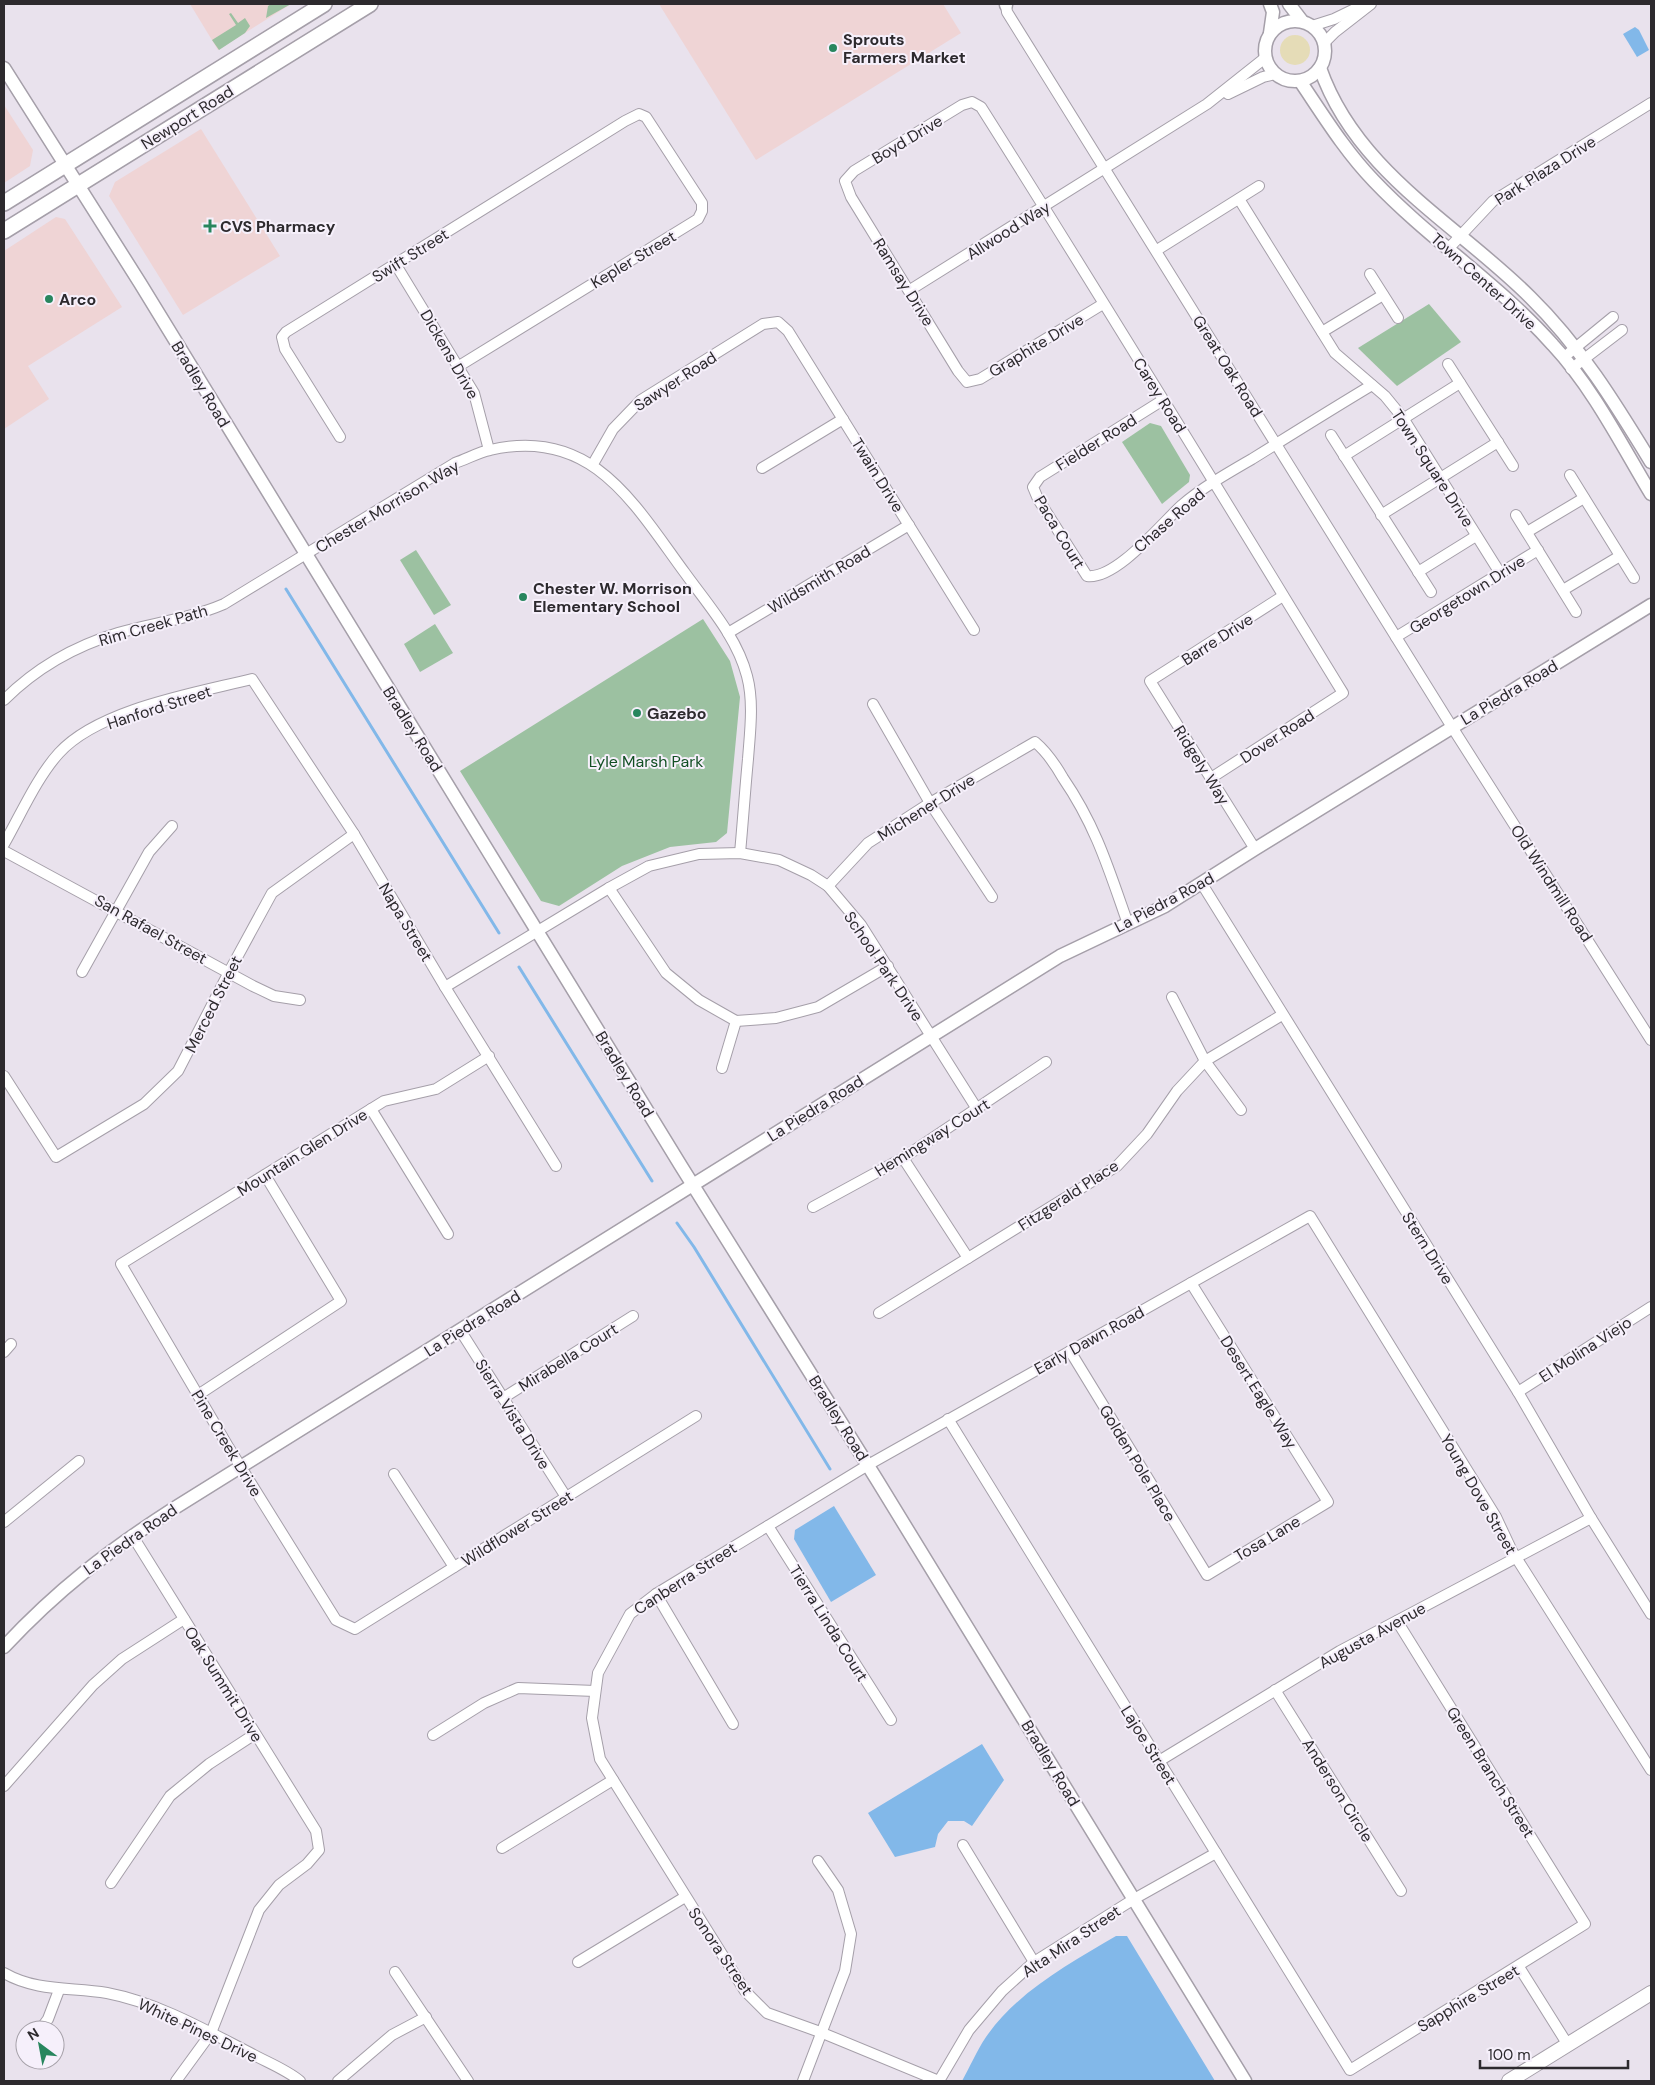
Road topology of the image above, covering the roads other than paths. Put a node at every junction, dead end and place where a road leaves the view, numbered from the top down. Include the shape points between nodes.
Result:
1 (324, 4) edge
2 (370, 4) edge
3 (1006, 4) edge
4 (1270, 4) edge
5 (1289, 4) edge
6 (1366, 4) edge
7 (1371, 4) edge
8 (1307, 23) junction
9 (1270, 33) junction
10 (1324, 43) junction
11 (1265, 58) junction
12 (4, 68) edge
13 (1320, 68) junction
14 (1274, 74) junction
15 (1300, 81) junction
16 (972, 102) joint
17 (1651, 103) edge
18 (1207, 104) junction
19 (639, 114) joint
20 (65, 165) junction
21 (1106, 169) junction
22 (845, 182) joint
23 (77, 185) junction
24 (1259, 186) dead end
25 (1239, 199) junction
26 (4, 203) edge
27 (1044, 207) junction
28 (4, 231) edge
29 (1459, 237) junction
30 (1449, 248) junction
31 (1157, 250) junction
32 (396, 265) junction
33 (1370, 274) dead end
34 (910, 290) junction
35 (1383, 296) junction
36 (1103, 304) junction
37 (1398, 318) dead end
38 (1613, 318) dead end
39 (778, 322) joint
40 (1622, 330) dead end
41 (1322, 332) junction
42 (1576, 348) junction
43 (1563, 358) junction
44 (1584, 359) junction
45 (1448, 364) dead end
46 (459, 366) junction
47 (1571, 369) junction
48 (967, 382) joint
49 (1460, 383) junction
50 (1372, 385) junction
51 (1163, 400) junction
52 (1403, 418) junction
53 (842, 419) junction
54 (1331, 435) dead end
55 (340, 437) dead end
56 (1498, 442) junction
57 (1276, 443) junction
58 (489, 450) junction
59 (1344, 456) junction
60 (1651, 462) edge
61 (593, 464) junction
62 (1513, 466) dead end
63 (762, 468) dead end
64 (1570, 475) dead end
65 (1441, 478) junction
66 (1213, 482) junction
67 (1033, 487) joint
68 (1651, 494) edge
69 (1584, 498) junction
70 (1381, 515) junction
71 (1516, 515) dead end
72 (909, 525) junction
73 (1527, 532) junction
74 (1476, 536) junction
75 (1538, 550) junction
76 (306, 555) junction
77 (1620, 556) junction
78 (1418, 572) junction
79 (1500, 573) junction
80 (1087, 576) joint
81 (1634, 578) dead end
82 (1563, 590) junction
83 (1431, 592) dead end
84 (1283, 596) junction
85 (1651, 605) edge
86 (1576, 612) dead end
87 (974, 630) dead end
88 (728, 633) junction
89 (1396, 637) junction
90 (252, 679) joint
91 (1150, 681) joint
92 (1343, 693) joint
93 (4, 700) edge
94 (873, 704) dead end
95 (1452, 727) junction
96 (1211, 778) junction
97 (930, 803) junction
98 (172, 826) dead end
99 (354, 834) junction
100 (4, 844) edge
101 (1254, 849) junction
102 (4, 851) edge
103 (740, 853) junction
104 (1202, 884) junction
105 (828, 886) junction
106 (609, 888) junction
107 (992, 897) dead end
108 (117, 911) junction
109 (1128, 924) junction
110 (537, 931) junction
111 (888, 966) junction
112 (82, 972) dead end
113 (229, 972) junction
114 (445, 988) junction
115 (1172, 997) dead end
116 (300, 1000) dead end
117 (1282, 1015) junction
118 (736, 1021) junction
119 (931, 1036) junction
120 (1651, 1040) edge
121 (489, 1056) junction
122 (1205, 1061) junction
123 (1046, 1062) dead end
124 (722, 1068) dead end
125 (4, 1076) edge
126 (371, 1109) junction
127 (977, 1109) junction
128 (1241, 1110) dead end
129 (903, 1158) junction
130 (556, 1166) dead end
131 (265, 1175) junction
132 (692, 1185) junction
133 (814, 1207) dead end
134 (1310, 1216) joint
135 (448, 1234) dead end
136 (968, 1258) junction
137 (121, 1264) joint
138 (1191, 1283) junction
139 (1651, 1307) edge
140 (879, 1313) dead end
141 (633, 1316) dead end
142 (460, 1330) junction
143 (11, 1344) dead end
144 (1070, 1351) junction
145 (4, 1352) edge
146 (1518, 1392) junction
147 (198, 1395) junction
148 (503, 1398) junction
149 (696, 1416) dead end
150 (948, 1419) junction
151 (79, 1461) dead end
152 (868, 1465) junction
153 (240, 1467) junction
154 (394, 1474) dead end
155 (566, 1497) junction
156 (1328, 1502) joint
157 (1591, 1518) junction
158 (4, 1522) edge
159 (768, 1526) junction
160 (132, 1535) junction
161 (1516, 1557) junction
162 (454, 1567) junction
163 (1206, 1575) joint
164 (656, 1594) junction
165 (1651, 1614) edge
166 (184, 1619) junction
167 (336, 1620) joint
168 (1397, 1621) junction
169 (4, 1647) edge
170 (1275, 1690) junction
171 (596, 1691) junction
172 (891, 1720) dead end
173 (733, 1724) dead end
174 (255, 1734) junction
175 (433, 1735) dead end
176 (1159, 1761) junction
177 (1651, 1770) edge
178 (613, 1780) junction
179 (4, 1786) edge
180 (963, 1845) dead end
181 (502, 1848) dead end
182 (1216, 1853) junction
183 (818, 1861) dead end
184 (111, 1883) dead end
185 (1401, 1891) dead end
186 (684, 1897) junction
187 (1134, 1899) junction
188 (1585, 1924) joint
189 (578, 1962) dead end
190 (1034, 1962) junction
191 (1519, 1967) junction
192 (395, 1972) dead end
193 (4, 1973) edge
194 (59, 1990) junction
195 (1651, 1993) edge
196 (426, 2017) junction
197 (47, 2020) edge
198 (820, 2032) junction
199 (211, 2033) junction
200 (1568, 2045) junction
201 (1350, 2070) joint
202 (176, 2081) edge
203 (300, 2081) edge
204 (338, 2081) edge
205 (468, 2081) edge
206 (803, 2081) edge
207 (939, 2081) edge
208 (1245, 2081) edge
209 (1509, 2081) edge

1 - 20 main road, Newport Road
2 - 23 main road, Newport Road
3 - 21 street, Great Oak Road via 1007,12
4 - 9 street via 1273,12
5 - 8 street
6 - 8 street via 1334,19
7 - 10 street
8 - 9 street via 1284,22
8 - 10 street via 1319,31
9 - 11 street via 1265,43
10 - 13 street, Town Center Drive via 1325,56
11 - 14 street
11 - 18 street
12 - 20 street, Bradley Road
13 - 15 street
13 - 29 street, Town Center Drive via 1329,96 1381,166
14 - 15 street via 1286,80
14 - 18 street
15 - 30 street, Town Center Drive via 1344,147 1374,182
16 - 22 street, Boyd Drive via 854,171
16 - 27 street, Carey Road via 981,107
17 - 29 street, Park Plaza Drive via 1493,201
18 - 21 street, Allwood Way
19 - 32 street, Swift Street
19 - 46 street, Kepler Street via 650,121 702,203 698,218
20 - 23 street, Bradley Road
20 - 26 main road, Newport Road
21 - 27 street, Allwood Way
21 - 31 street, Great Oak Road
22 - 34 street, Ramsay Drive
23 - 28 main road, Newport Road
23 - 76 street, Bradley Road
24 - 25 street
25 - 31 street
25 - 41 street, Town Square Drive
27 - 34 street, Allwood Way
27 - 36 street, Carey Road
29 - 30 street, Park Plaza Drive
29 - 42 street, Town Center Drive via 1530,296
30 - 43 street, Town Center Drive via 1513,304
31 - 57 street, Great Oak Road
32 - 46 street, Dickens Drive
32 - 55 street, Swift Street via 293,326 282,338 285,349
33 - 35 street
34 - 48 street, Ramsay Drive
35 - 37 street
35 - 41 street
36 - 48 street, Graphite Drive via 980,379
36 - 51 street, Carey Road
38 - 42 street
39 - 53 street, Twain Drive via 788,331
39 - 61 street, Sawyer Road via 763,324 641,400 613,429
40 - 44 street
41 - 50 street, Town Square Drive via 1335,353
42 - 43 street
42 - 44 street, Town Center Drive
43 - 47 street, Town Center Drive
44 - 47 street
44 - 60 street, Town Center Drive
45 - 49 street
46 - 58 street, Dickens Drive via 474,393
47 - 68 street, Town Center Drive
49 - 52 street
49 - 56 street
50 - 52 street, Town Square Drive
50 - 57 street, Chase Road
51 - 66 street, Carey Road
51 - 67 street, Fielder Road via 1040,477
52 - 59 street
52 - 65 street, Town Square Drive
53 - 63 street
53 - 72 street, Twain Drive
54 - 59 street
56 - 62 street
56 - 65 street
57 - 66 street, Chase Road
57 - 89 street, Great Oak Road
58 - 61 street, Chester Morrison Way via 517,445 538,446
58 - 76 street, Chester Morrison Way via 455,463
59 - 70 street
61 - 88 street, Chester Morrison Way via 626,494
64 - 69 street
65 - 70 street
65 - 74 street, Town Square Drive
66 - 80 street, Chase Road via 1124,560 1098,576
66 - 84 street, Carey Road
67 - 80 street, Paca Court
69 - 73 street
69 - 77 street
70 - 78 street
71 - 73 street
72 - 87 street, Twain Drive
72 - 88 street, Wildsmith Road
73 - 75 street
74 - 78 street
74 - 79 street, Town Square Drive
75 - 79 street, Georgetown Drive
75 - 82 street
76 - 93 street, Rim Creek Path via 207,611 119,633 79,647 30,678
76 - 110 street, Bradley Road
77 - 81 street
77 - 82 street
78 - 83 street
79 - 89 street, Georgetown Drive
82 - 86 street
84 - 91 street, Barre Drive
84 - 92 street, Carey Road
85 - 95 street, La Piedra Road
88 - 103 street, Chester Morrison Way via 748,676 751,717
89 - 95 street, Great Oak Road
90 - 99 street, Napa Street
90 - 100 street, Hanford Street via 113,718 78,738 59,753
91 - 96 street, Ridgely Way
92 - 96 street, Dover Road
94 - 97 street
95 - 101 street, La Piedra Road
95 - 120 street, Old Windmill Road
96 - 101 street, Ridgely Way
97 - 105 street, Michener Drive via 868,843
97 - 107 street
97 - 109 street, Michener Drive via 1035,742 1045,750 1082,806 1100,842
98 - 108 street via 149,852
99 - 113 street, Merced Street via 272,893
99 - 114 street, Napa Street
101 - 104 street, La Piedra Road
102 - 108 street, San Rafael Street
103 - 105 street, School Park Drive via 779,860 811,874
103 - 106 street, School Park Drive via 699,854 649,866
104 - 109 street, La Piedra Road
104 - 117 street, Stern Drive
105 - 111 street, School Park Drive via 861,925
106 - 110 street, School Park Drive
106 - 118 street via 666,973 699,1000
108 - 112 street
108 - 113 street, San Rafael Street
109 - 119 street, La Piedra Road via 1060,956
110 - 114 street, School Park Drive
110 - 132 street, Bradley Road
111 - 118 street via 818,1007 776,1018
111 - 119 street, School Park Drive
113 - 116 street, San Rafael Street via 274,996
113 - 125 street, Merced Street via 178,1071 144,1104 56,1158
114 - 121 street, Napa Street
115 - 122 street
117 - 122 street, Fitzgerald Place
117 - 146 street, Stern Drive
118 - 124 street
119 - 127 street, School Park Drive
119 - 132 street, La Piedra Road
121 - 126 street, Mountain Glen Drive via 436,1089 384,1101
121 - 130 street, Napa Street
122 - 128 street
122 - 136 street, Fitzgerald Place via 1118,1166
123 - 127 street, Hemingway Court
126 - 131 street, Mountain Glen Drive
126 - 135 street
127 - 129 street, Hemingway Court
129 - 133 street, Hemingway Court
129 - 136 street
131 - 137 street, Mountain Glen Drive
131 - 147 street via 341,1301
132 - 142 street, La Piedra Road
132 - 152 street, Bradley Road
134 - 138 street, Early Dawn Road
134 - 161 street, Young Dove Street via 1496,1517
136 - 140 street, Fitzgerald Place
137 - 147 street, Pine Creek Drive
138 - 144 street, Early Dawn Road
138 - 156 street, Desert Eagle Way
139 - 146 street, El Molina Viejo
141 - 148 street, Mirabella Court
142 - 148 street, Sierra Vista Drive
142 - 153 street, La Piedra Road
143 - 145 street
144 - 150 street, Early Dawn Road
144 - 163 street, Golden Pole Place
146 - 157 street, Stern Drive
147 - 153 street, Pine Creek Drive
148 - 155 street, Sierra Vista Drive
149 - 155 street, Wildflower Street
150 - 152 street, Early Dawn Road
150 - 176 street, Lajoe Street
151 - 158 street
152 - 159 street, Canberra Street
152 - 187 street, Bradley Road
153 - 160 street, La Piedra Road
153 - 167 street, Pine Creek Drive
154 - 162 street
155 - 162 street, Wildflower Street
156 - 163 street, Tosa Lane
157 - 161 street, Augusta Avenue
157 - 165 street, Stern Drive
159 - 164 street, Canberra Street
159 - 172 street, Tierra Linda Court
160 - 166 street, Oak Summit Drive
160 - 169 street, La Piedra Road via 60,1591
161 - 168 street, Augusta Avenue
161 - 177 street, Young Dove Street
162 - 167 street, Wildflower Street via 355,1629
164 - 171 street, Canberra Street via 630,1614 598,1673
164 - 173 street
166 - 174 street, Oak Summit Drive
166 - 179 street via 122,1659 93,1685
168 - 170 street, Augusta Avenue
168 - 188 street, Green Branch Street
170 - 176 street, Augusta Avenue
170 - 185 street, Anderson Circle
171 - 175 street via 518,1688 484,1703
171 - 178 street, Canberra Street via 592,1718 600,1759
174 - 184 street via 209,1764 170,1796
174 - 199 street, Oak Summit Drive via 316,1831 319,1850 307,1864 279,1885 259,1910
176 - 182 street, Lajoe Street
178 - 181 street
178 - 186 street, Sonora Street
180 - 190 street
182 - 187 street, Alta Mira Street
182 - 201 street, Lajoe Street
183 - 198 street via 838,1890 851,1934 845,1971
186 - 189 street
186 - 198 street, Sonora Street via 745,1991 768,2013
187 - 190 street, Alta Mira Street
187 - 208 street, Bradley Road
188 - 191 street, Sapphire Street
190 - 207 street, Alta Mira Street via 1002,1991 969,2030
191 - 200 street
191 - 201 street, Sapphire Street
192 - 196 street
193 - 194 street, White Pines Drive via 13,1979
194 - 197 street
194 - 199 street, White Pines Drive via 105,1993 140,2000
195 - 200 main road
196 - 204 street via 392,2035
196 - 205 street
198 - 206 street
198 - 207 street, Sonora Street
199 - 202 street
199 - 203 street, White Pines Drive
200 - 209 main road

